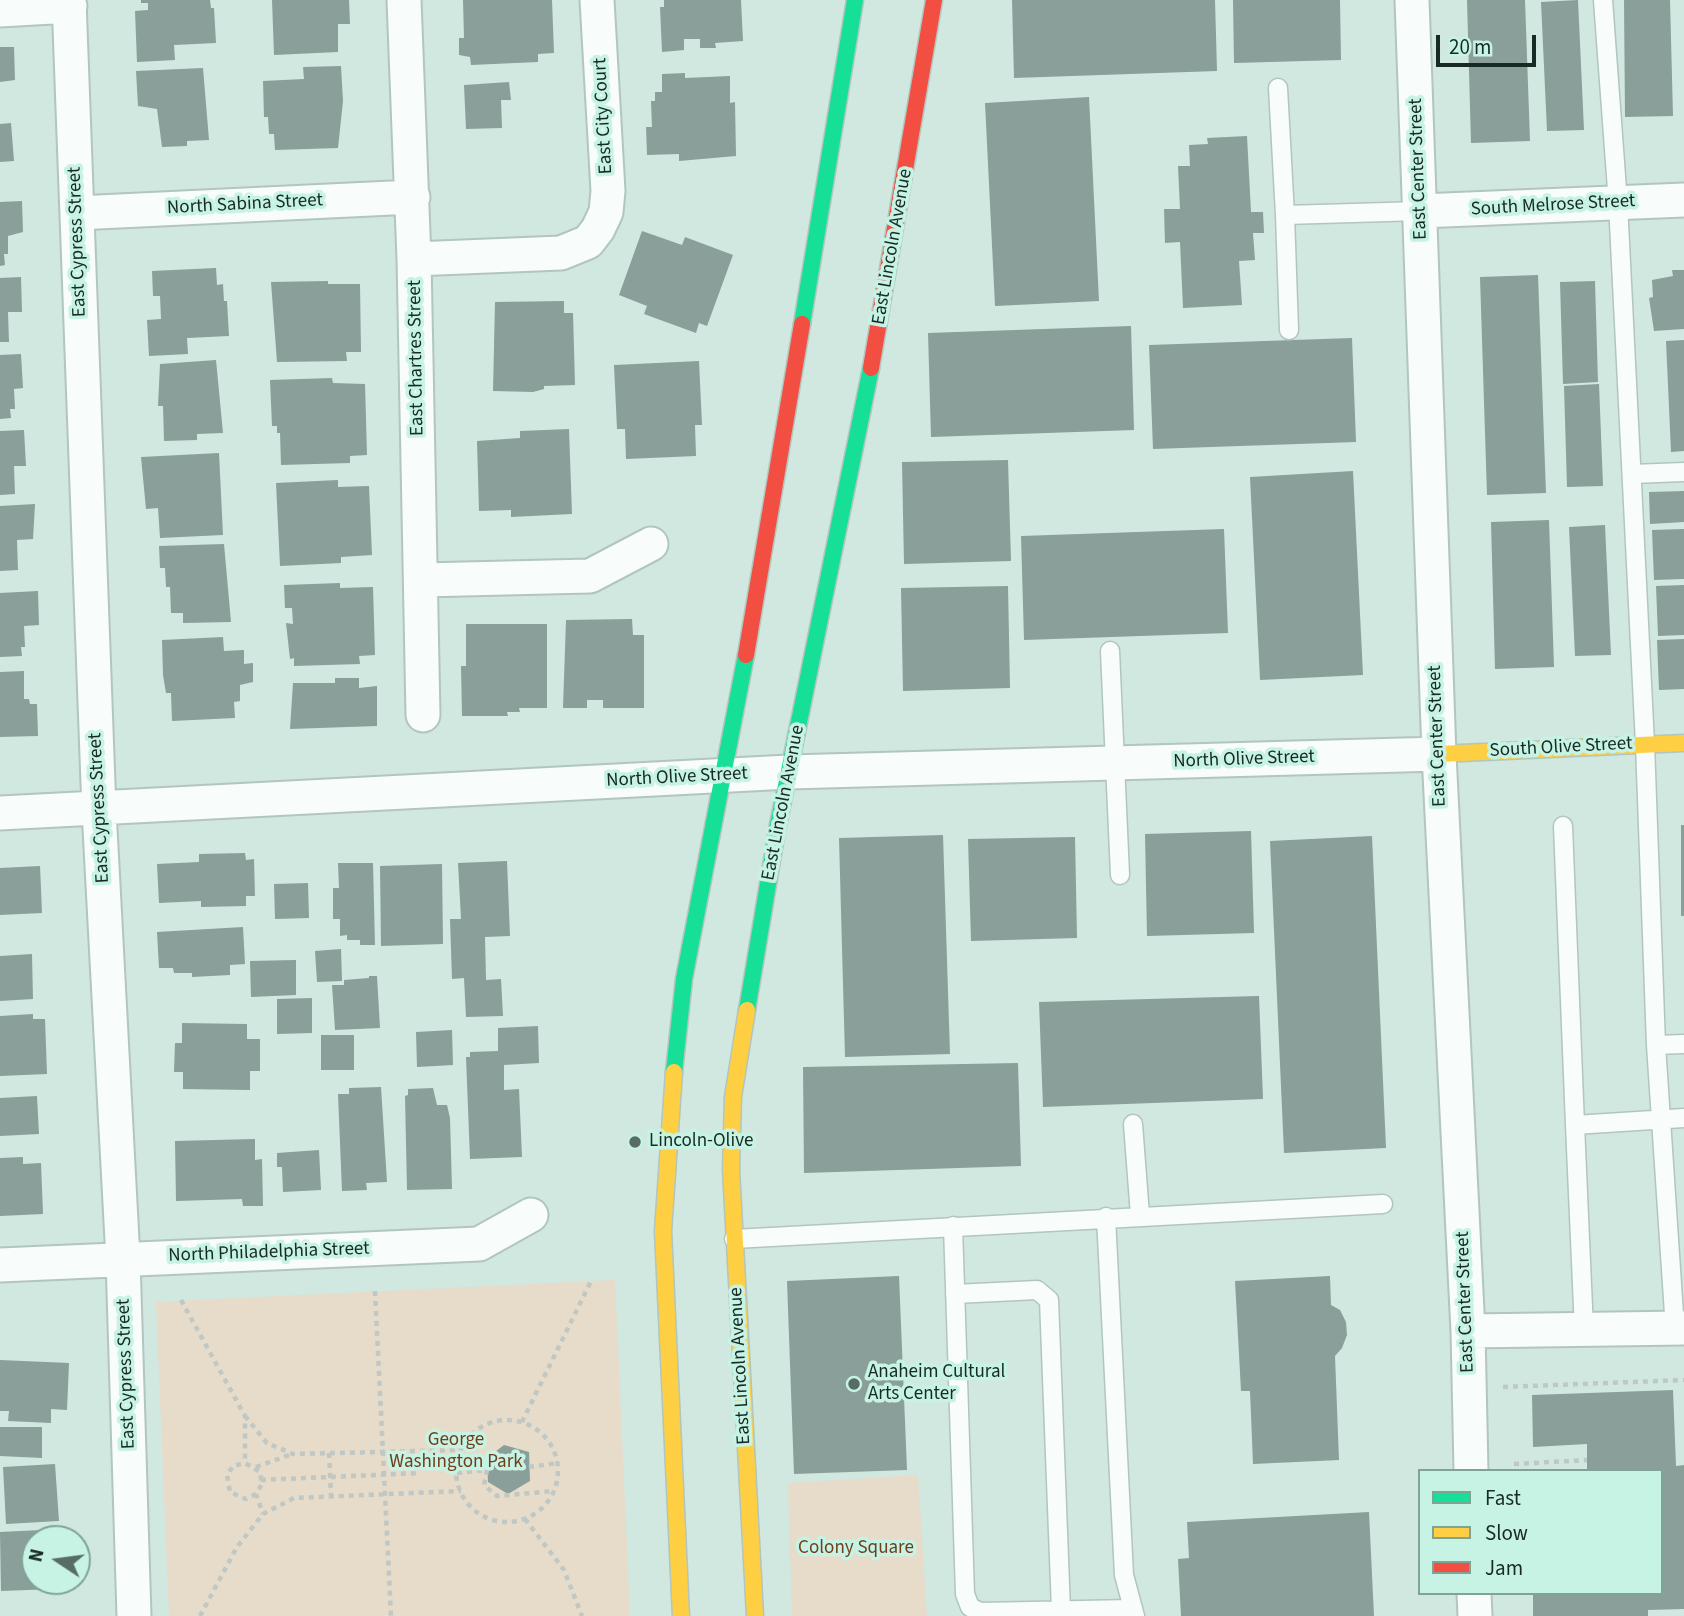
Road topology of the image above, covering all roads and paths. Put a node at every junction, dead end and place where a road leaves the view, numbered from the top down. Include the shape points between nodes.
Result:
1 (404, 0) edge
2 (597, 0) edge
3 (855, 0) edge
4 (934, 0) edge
5 (1412, 0) edge
6 (1603, 0) edge
7 (70, 3) edge
8 (0, 10) edge
9 (1278, 88) dead end
10 (413, 197) junction
11 (1684, 200) edge
12 (1618, 203) junction
13 (1421, 211) junction
14 (77, 213) junction
15 (1285, 215) junction
16 (414, 259) junction
17 (1289, 330) dead end
18 (1684, 471) edge
19 (1632, 474) junction
20 (652, 544) dead end
21 (422, 580) junction
22 (1110, 651) dead end
23 (423, 715) dead end
24 (1684, 743) edge
25 (1645, 744) junction
26 (1438, 754) junction
27 (1116, 763) junction
28 (789, 772) junction
29 (723, 776) junction
30 (99, 810) junction
31 (0, 813) edge
32 (1563, 826) dead end
33 (1120, 875) dead end
34 (1684, 1044) edge
35 (1656, 1045) junction
36 (1684, 1118) edge
37 (1662, 1119) junction
38 (1133, 1124) dead end
39 (1575, 1125) junction
40 (1383, 1204) dead end
41 (531, 1215) dead end
42 (1140, 1215) junction
43 (1106, 1217) junction
44 (953, 1226) junction
45 (734, 1239) junction
46 (123, 1259) junction
47 (0, 1265) edge
48 (591, 1281) dead end
49 (375, 1291) dead end
50 (955, 1294) junction
51 (181, 1300) dead end
52 (1680, 1329) edge
53 (1584, 1330) junction
54 (1468, 1332) junction
55 (1684, 1380) edge
56 (1495, 1387) dead end
57 (245, 1416) junction
58 (522, 1422) junction
59 (461, 1450) junction
60 (382, 1451) junction
61 (329, 1453) junction
62 (293, 1454) junction
63 (1587, 1460) dead end
64 (245, 1463) junction
65 (558, 1463) junction
66 (1514, 1464) dead end
67 (256, 1467) junction
68 (530, 1467) dead end
69 (1471, 1469) edge
70 (420, 1473) dead end
71 (457, 1473) junction
72 (383, 1474) junction
73 (329, 1476) junction
74 (261, 1480) junction
75 (461, 1490) junction
76 (554, 1491) junction
77 (384, 1492) junction
78 (256, 1494) junction
79 (331, 1496) junction
80 (263, 1514) junction
81 (525, 1519) junction
82 (1474, 1595) edge
83 (1062, 1610) junction
84 (1134, 1612) edge
85 (134, 1616) edge
86 (200, 1616) edge
87 (391, 1616) edge
88 (582, 1616) edge
89 (681, 1616) edge
90 (755, 1616) edge
91 (1475, 1616) edge

1 - 10 street, East Chartres Street
2 - 16 street, East City Court via 608,191 598,229 588,242 561,253
3 - 29 main road via 763,565
4 - 28 main road, East Lincoln Avenue via 884,303
5 - 13 street, East Center Street
6 - 12 lane
7 - 8 street
7 - 14 street, East Cypress Street
9 - 15 lane
10 - 14 street, North Sabina Street
10 - 16 street, East Chartres Street
11 - 12 street, South Melrose Street
12 - 13 street, South Melrose Street
12 - 19 lane
13 - 15 lane
13 - 26 street, East Center Street
14 - 30 street, East Cypress Street
15 - 17 lane
16 - 21 street, East Chartres Street
18 - 19 lane
19 - 25 lane
20 - 21 street via 590,576
21 - 23 street, East Chartres Street
22 - 27 lane
24 - 25 main road, South Olive Street
25 - 26 main road, South Olive Street
25 - 35 lane
26 - 27 street, North Olive Street
26 - 54 street, East Center Street
27 - 28 street, North Olive Street
27 - 33 lane
28 - 29 street, North Olive Street
28 - 45 main road, East Lincoln Avenue via 733,1097
29 - 30 street, North Olive Street
29 - 89 main road via 684,979 670,1103 663,1231
30 - 31 street, North Olive Street
30 - 46 street, East Cypress Street
32 - 39 lane
34 - 35 lane
35 - 37 lane
36 - 37 lane
37 - 39 lane
37 - 52 lane
38 - 42 lane
39 - 53 lane
40 - 42 lane
41 - 46 street, North Philadelphia Street via 479,1244
42 - 43 lane
43 - 44 lane
43 - 84 lane via 1124,1575
44 - 45 lane
44 - 50 lane
45 - 90 main road, East Lincoln Avenue
46 - 47 street, North Philadelphia Street
46 - 85 street, East Cypress Street
48 - 58 path
49 - 60 path
50 - 83 lane via 965,1594 970,1607 980,1612
50 - 83 lane via 1037,1290 1049,1300
51 - 57 path
52 - 53 street
53 - 54 street
54 - 69 street, East Center Street
55 - 56 path
57 - 62 path via 267,1443
57 - 64 path
58 - 59 path via 498,1420 483,1426 469,1436
58 - 65 path via 544,1433
59 - 60 path
59 - 71 path
60 - 61 path
60 - 72 path
61 - 62 path
61 - 73 path
62 - 67 path
63 - 66 path
64 - 67 path
64 - 78 path via 229,1470 227,1487 239,1498
65 - 68 path
65 - 76 path
67 - 74 path
70 - 72 path
71 - 75 path
71 - 76 path via 487,1470 484,1485 497,1496
72 - 73 path
72 - 77 path
73 - 74 path
73 - 79 path
74 - 78 path
75 - 77 path
75 - 81 path via 475,1511 491,1520
76 - 81 path via 541,1510
77 - 79 path
77 - 87 path
78 - 80 path
79 - 80 path via 294,1498
80 - 86 path via 237,1547
81 - 88 path via 564,1570
82 - 91 street
83 - 84 lane

